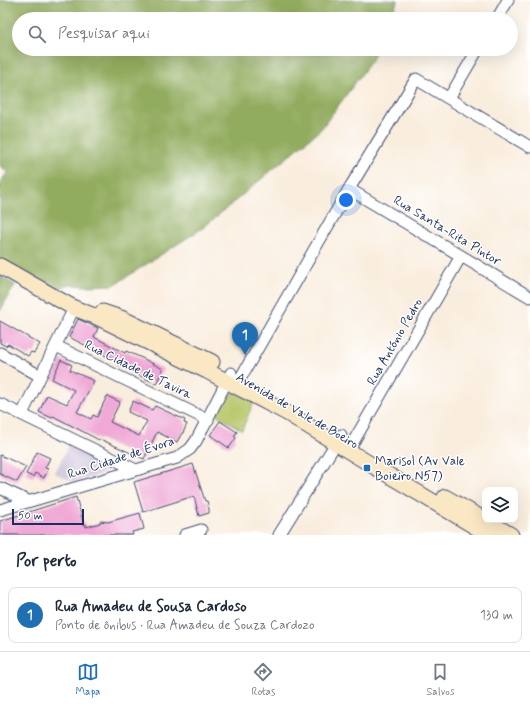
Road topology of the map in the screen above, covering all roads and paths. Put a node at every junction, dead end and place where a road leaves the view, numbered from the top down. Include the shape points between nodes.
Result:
1 (508, 0) edge
2 (501, 12) edge
3 (474, 56) edge
4 (449, 98) junction
5 (530, 147) edge
6 (349, 189) junction
7 (461, 256) junction
8 (0, 266) edge
9 (530, 297) edge
10 (74, 308) junction
11 (56, 346) junction
12 (0, 353) edge
13 (40, 376) junction
14 (233, 379) junction
15 (0, 404) edge
16 (22, 414) junction
17 (208, 420) junction
18 (344, 443) junction
19 (136, 470) junction
20 (0, 488) edge
21 (28, 502) junction
22 (0, 510) edge
23 (201, 530) dead end
24 (185, 535) edge
25 (279, 535) edge
26 (489, 535) edge
27 (511, 535) edge

1 - 2 street
3 - 4 street
4 - 5 street
4 - 6 street, Rua Cidade de Évora via 416,78
6 - 7 street, Rua Santa-Rita Pintor
6 - 14 street, Rua Cidade de Évora
7 - 9 street, Rua Santa-Rita Pintor
7 - 18 street, Rua António Pedro
8 - 10 street, Avenida de Vale de Boeiro
10 - 11 street
10 - 14 street, Avenida de Vale de Boeiro
11 - 13 street
11 - 17 street, Rua Cidade de Tavira
12 - 13 street
13 - 16 street
14 - 17 street, Rua Cidade de Évora
14 - 18 street, Avenida de Vale de Boeiro via 287,413
15 - 16 street
16 - 19 street
17 - 19 street, Rua Cidade de Évora via 196,441 184,453
18 - 25 street, Rua António Pedro
18 - 26 street, Avenida de Vale de Boeiro
18 - 27 street, Avenida de Vale de Boeiro
19 - 21 street, Rua Cidade de Évora
20 - 21 street
21 - 22 street, Rua Cidade de Évora
23 - 24 street

